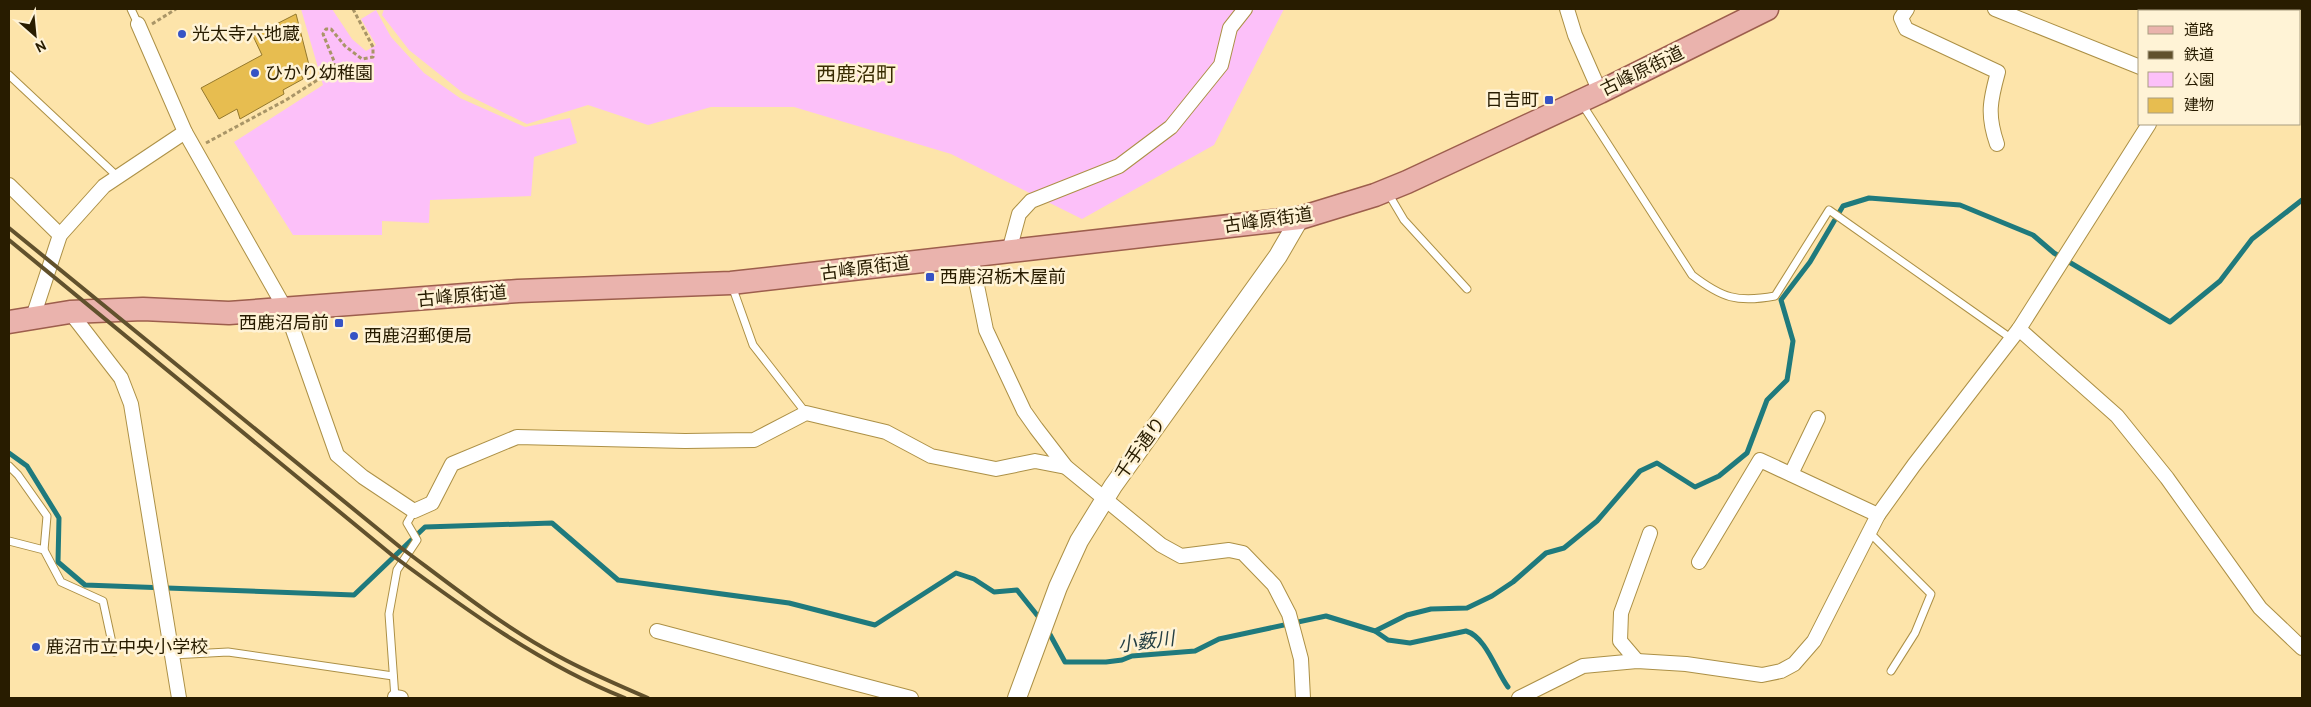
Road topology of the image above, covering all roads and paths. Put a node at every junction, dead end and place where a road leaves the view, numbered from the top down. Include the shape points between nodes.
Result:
1 (131, 9) edge
2 (176, 9) edge
3 (353, 9) edge
4 (1245, 9) edge
5 (1567, 9) edge
6 (1767, 9) edge
7 (1907, 9) edge
8 (1995, 9) edge
9 (1739, 15) edge
10 (144, 24) junction
11 (2138, 66) edge
12 (9, 75) edge
13 (1590, 97) junction
14 (2148, 125) edge
15 (185, 132) junction
16 (1997, 144) dead end
17 (195, 149) junction
18 (118, 177) junction
19 (9, 184) edge
20 (1386, 190) junction
21 (1300, 218) junction
22 (60, 235) junction
23 (1009, 252) junction
24 (971, 256) junction
25 (731, 283) junction
26 (1467, 289) dead end
27 (286, 310) junction
28 (70, 312) junction
29 (32, 320) junction
30 (9, 322) edge
31 (2016, 334) junction
32 (806, 413) junction
33 (1818, 418) dead end
34 (9, 466) edge
35 (1066, 467) junction
36 (1791, 474) junction
37 (1105, 501) junction
38 (414, 512) junction
39 (1878, 515) junction
40 (1650, 533) dead end
41 (1870, 533) junction
42 (9, 541) edge
43 (44, 550) junction
44 (1699, 562) dead end
45 (657, 631) dead end
46 (2302, 648) edge
47 (114, 652) dead end
48 (172, 655) junction
49 (1637, 661) junction
50 (1891, 672) dead end
51 (393, 676) junction
52 (178, 698) edge
53 (397, 698) edge
54 (911, 698) edge
55 (1017, 698) edge
56 (1303, 698) edge
57 (1520, 698) edge

1 - 10 lane
2 - 10 path
3 - 17 path via 373,47 372,57 362,59 331,29 326,29 323,34 334,61 330,72 286,100
4 - 23 street via 1230,28 1221,65 1171,127 1119,166 1031,201 1019,214
5 - 13 street
6 - 9 main road, 古峰原街道
7 - 16 street via 1901,18 1906,28 1998,72 1989,105 1991,128
8 - 11 street
9 - 13 main road, 古峰原街道
10 - 15 street
12 - 18 lane
13 - 20 main road, 古峰原街道
13 - 31 lane via 1692,275 1716,293 1750,301 1775,296 1828,210
14 - 31 street
15 - 17 street
15 - 18 street
17 - 27 street
18 - 22 street via 104,186
19 - 22 street
20 - 21 main road, 古峰原街道
20 - 26 lane via 1404,220
21 - 23 main road, 古峰原街道
21 - 37 street, 千手通り via 1278,256 1128,464
22 - 29 street
23 - 24 main road, 古峰原街道
24 - 25 main road, 古峰原街道
24 - 35 street via 986,330 1024,411
25 - 27 main road, 古峰原街道 via 518,291
25 - 32 lane via 753,346
27 - 28 main road, 古峰原街道
27 - 38 street via 337,455
28 - 29 main road, 古峰原街道
28 - 48 street via 121,378 131,404
29 - 30 main road, 古峰原街道
31 - 39 street
31 - 46 street via 2118,416 2167,478 2260,608
32 - 35 street via 886,432 930,456 996,469 1035,461
32 - 38 street via 754,440 685,442 517,437 452,464 432,503
33 - 36 street
34 - 43 lane via 47,516
35 - 37 street
36 - 39 street
36 - 44 street via 1760,460
37 - 55 street, 千手通り via 1079,541 1058,587
37 - 56 street via 1161,545 1181,556 1229,550 1242,553 1274,585 1289,614 1301,660
38 - 51 lane via 407,523 417,540 397,570 389,614
39 - 41 street
40 - 49 street via 1621,613 1620,641
41 - 49 street via 1814,641 1794,664 1762,675
41 - 50 lane via 1930,594 1915,633
42 - 43 lane
43 - 47 lane via 61,582 103,601
45 - 54 street
48 - 51 lane via 228,652
48 - 52 street
49 - 57 street via 1583,666
51 - 53 lane

